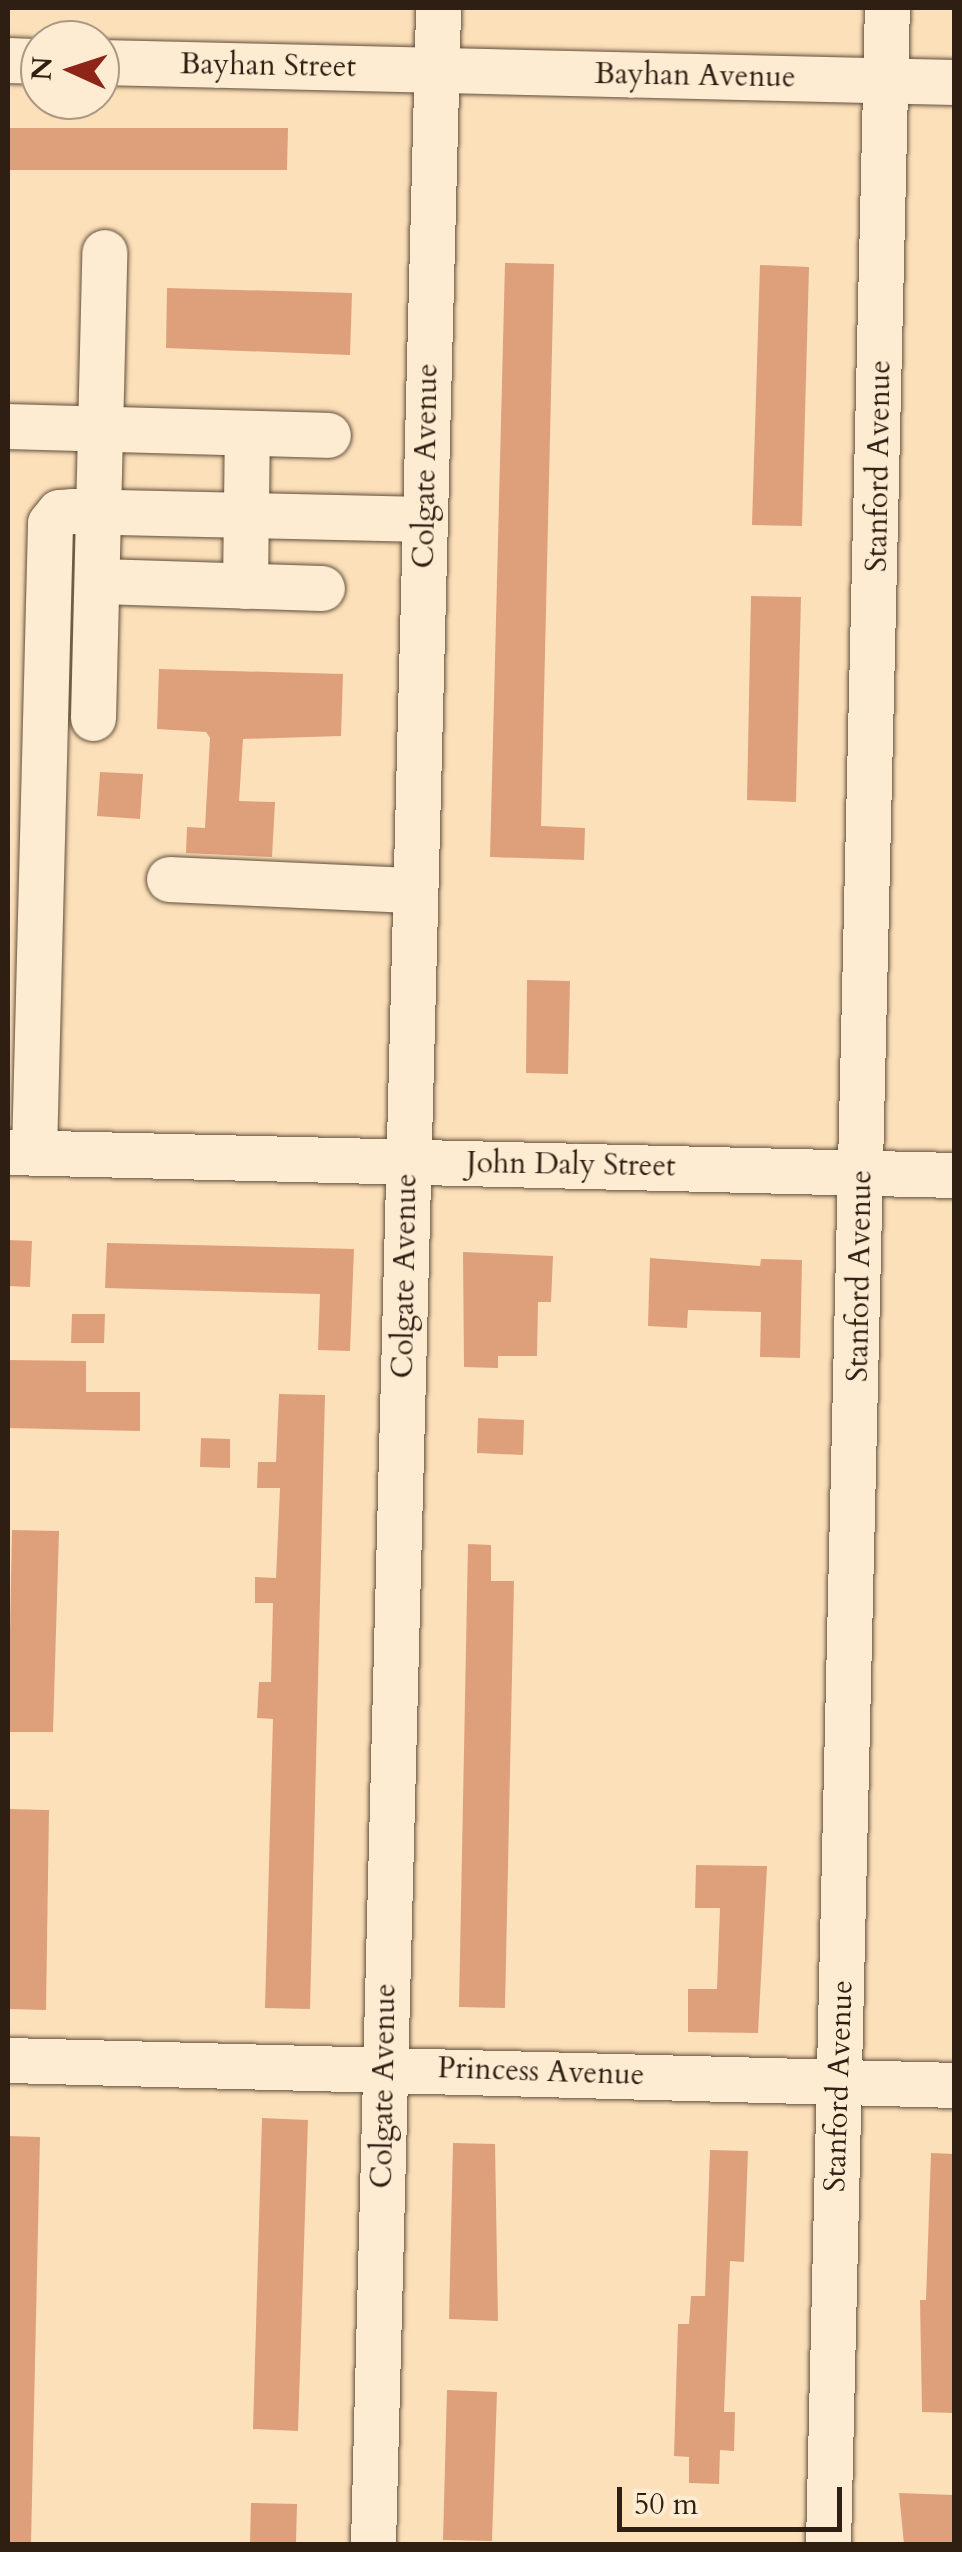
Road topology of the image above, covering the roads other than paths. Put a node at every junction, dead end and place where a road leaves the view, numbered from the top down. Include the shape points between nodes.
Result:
1 (438, 8) edge
2 (887, 8) edge
3 (120, 62) edge
4 (436, 70) junction
5 (886, 81) junction
6 (954, 82) edge
7 (104, 252) dead end
8 (8, 426) edge
9 (102, 429) junction
10 (247, 434) junction
11 (328, 436) dead end
12 (101, 512) junction
13 (247, 515) junction
14 (425, 518) junction
15 (98, 581) junction
16 (245, 586) junction
17 (322, 588) dead end
18 (94, 718) dead end
19 (24, 849) edge
20 (169, 880) dead end
21 (416, 890) junction
22 (21, 1152) edge
23 (408, 1162) junction
24 (863, 1172) junction
25 (954, 1175) edge
26 (8, 2060) edge
27 (385, 2066) junction
28 (840, 2082) junction
29 (954, 2085) edge
30 (373, 2544) edge
31 (828, 2544) edge

1 - 4 street, Colgate Avenue
2 - 5 street, Stanford Avenue
3 - 4 street, Bayhan Street
4 - 5 street, Bayhan Avenue
4 - 14 street, Colgate Avenue
5 - 6 street, Bayhan Avenue
5 - 24 street, Stanford Avenue
7 - 9 street
8 - 9 street
9 - 10 street
9 - 12 street
10 - 11 street
10 - 13 street
12 - 13 street
12 - 15 street
12 - 19 street via 59,512 46,537
13 - 14 street
13 - 16 street
14 - 21 street, Colgate Avenue
15 - 16 street
15 - 18 street
16 - 17 street
19 - 22 street
20 - 21 street
21 - 23 street, Colgate Avenue
22 - 23 street, John Daly Street
23 - 24 street, John Daly Street
23 - 27 street, Colgate Avenue
24 - 25 street, John Daly Street
24 - 28 street, Stanford Avenue
26 - 27 street, Princess Avenue
27 - 28 street, Princess Avenue
27 - 30 street, Colgate Avenue
28 - 29 street, Princess Avenue
28 - 31 street, Stanford Avenue

